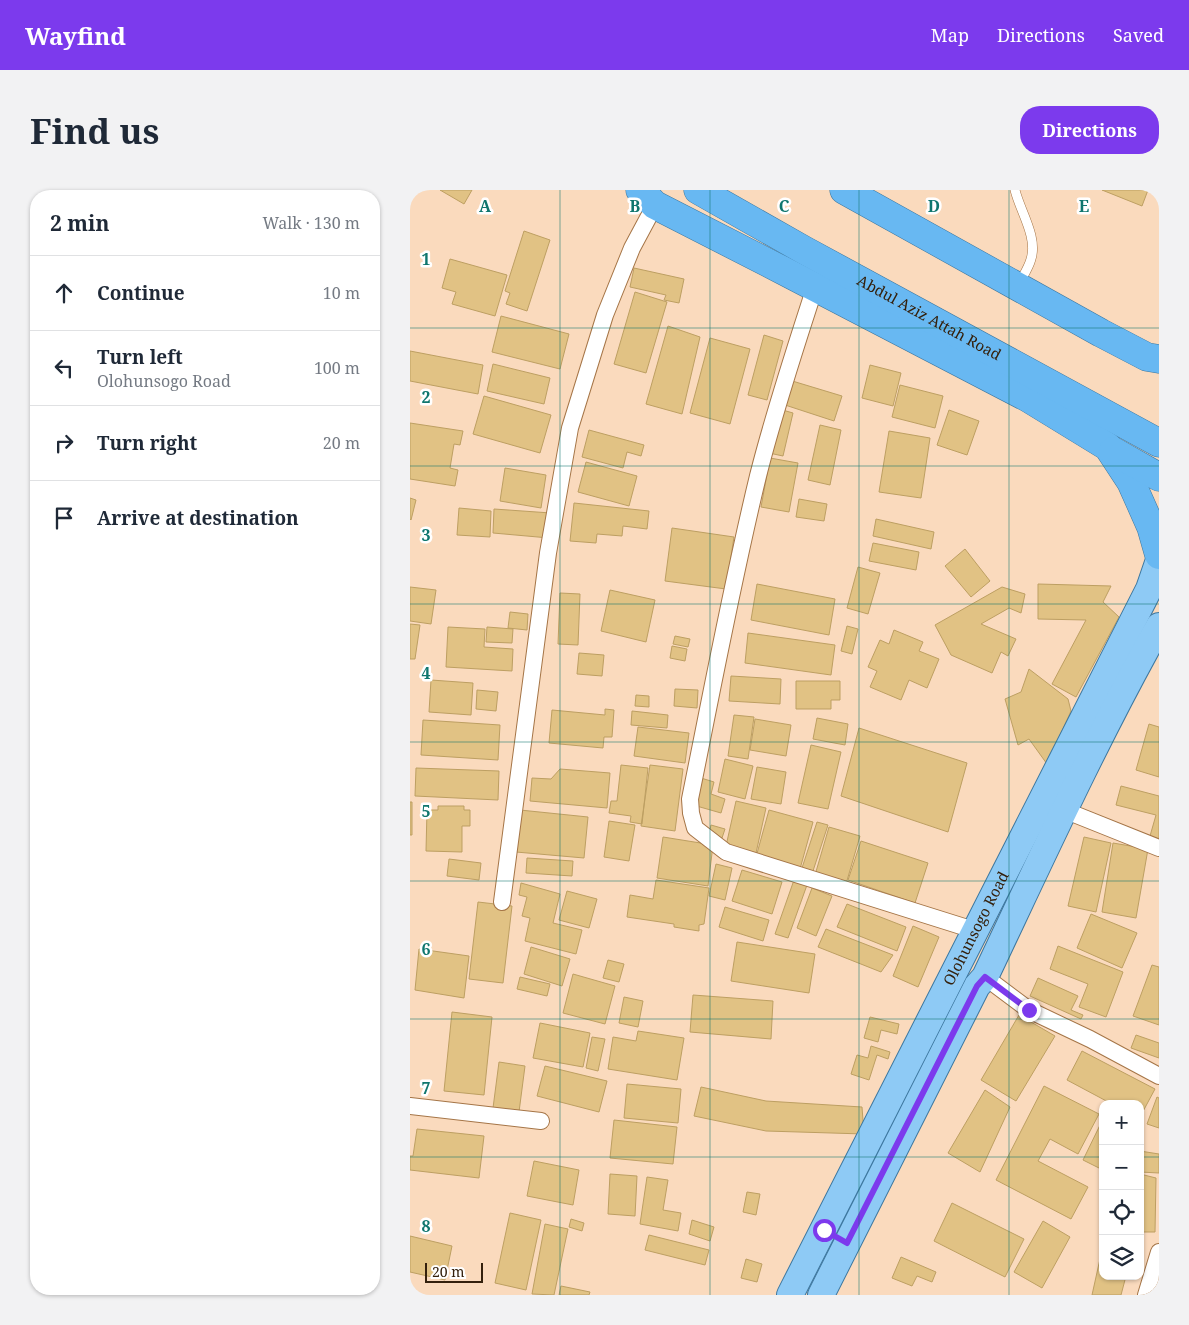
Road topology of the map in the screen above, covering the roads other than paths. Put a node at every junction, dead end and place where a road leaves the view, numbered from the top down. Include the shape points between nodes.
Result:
1 (698, 190) edge
2 (721, 190) edge
3 (844, 190) edge
4 (1015, 190) edge
5 (648, 198) edge
6 (1017, 286) junction
7 (815, 287) junction
8 (1155, 360) edge
9 (1159, 433) edge
10 (1159, 443) edge
11 (1108, 447) junction
12 (1159, 477) edge
13 (1159, 556) edge
14 (1159, 560) edge
15 (1159, 626) edge
16 (1064, 810) junction
17 (1159, 848) edge
18 (502, 902) dead end
19 (977, 931) junction
20 (985, 977) junction
21 (1159, 1076) edge
22 (410, 1106) edge
23 (542, 1122) dead end
24 (824, 1230) junction
25 (847, 1243) junction
26 (1159, 1252) edge
27 (1151, 1293) edge
28 (790, 1295) edge
29 (821, 1295) edge

1 - 10 highway, Abdul Aziz Attah Road
2 - 9 highway, Abdul Aziz Attah Road via 994,346
3 - 6 highway
4 - 6 lane via 1033,249 1031,260
5 - 7 highway
5 - 18 street via 605,315 570,428 548,553
6 - 8 highway
7 - 11 highway via 1028,398
7 - 19 street via 757,483 736,572 690,799 690,813 696,828 726,852
11 - 12 highway
11 - 13 highway via 1131,482 1151,527
14 - 19 main road, Olohunsogo Road via 1149,589
15 - 16 main road, Olohunsogo Road
16 - 17 street
16 - 20 main road, Olohunsogo Road
19 - 24 main road, Olohunsogo Road
20 - 21 street via 1029,1010
20 - 25 main road, Olohunsogo Road via 977,986
22 - 23 street
24 - 25 main road
24 - 28 main road, Olohunsogo Road
25 - 29 main road, Olohunsogo Road
26 - 27 street

